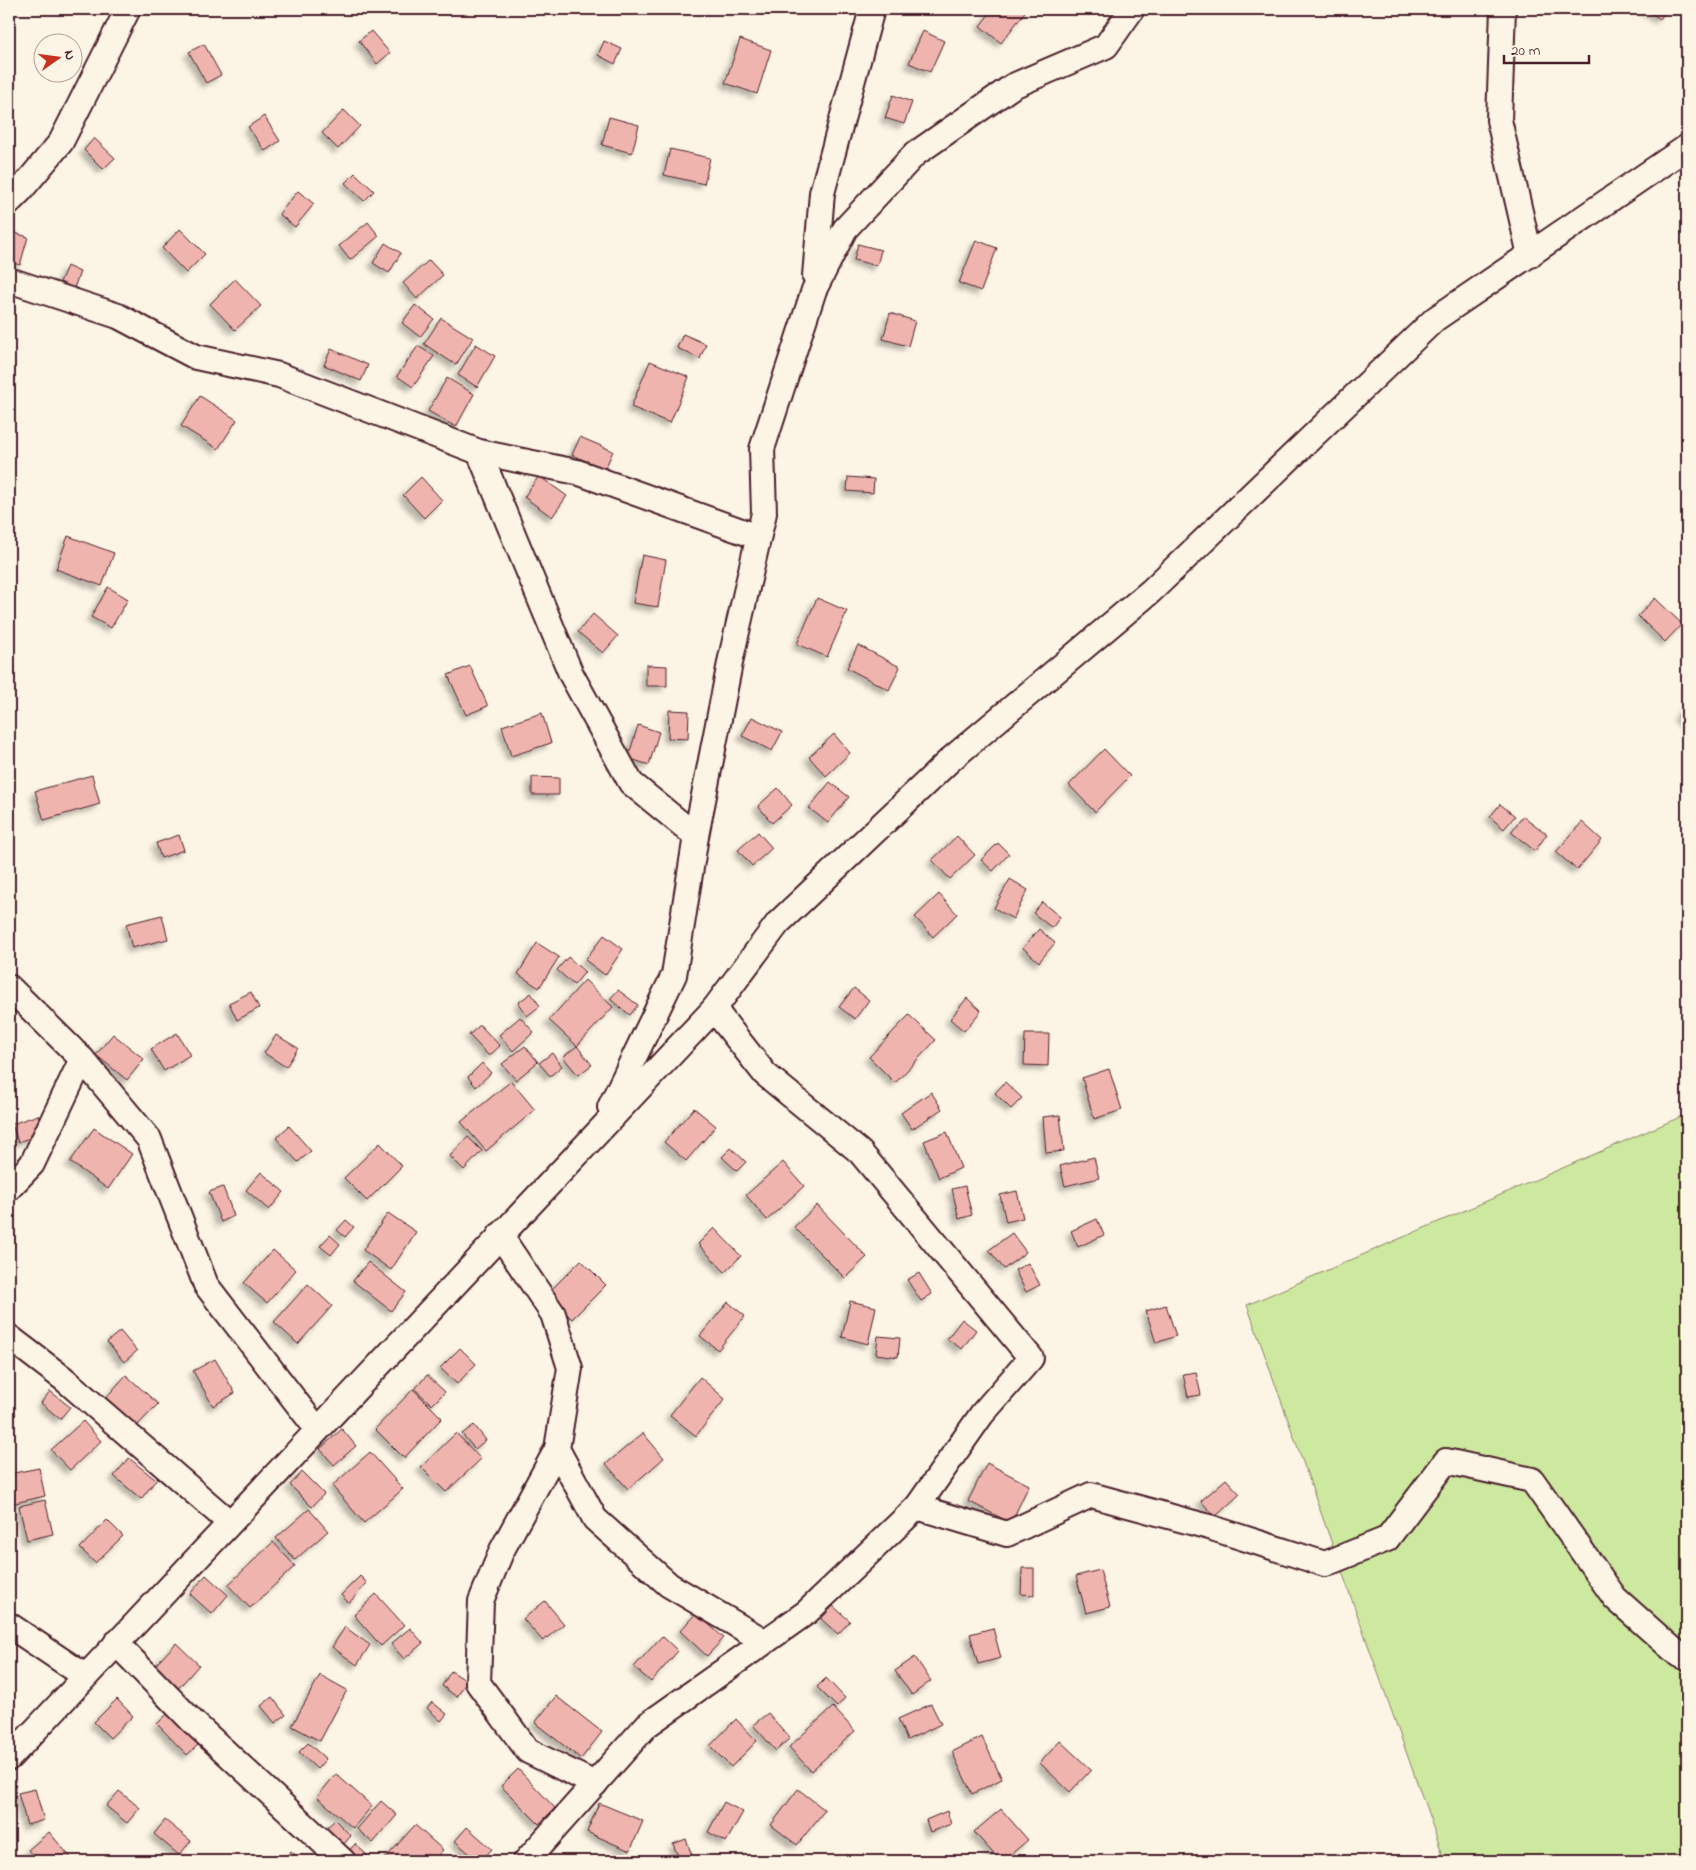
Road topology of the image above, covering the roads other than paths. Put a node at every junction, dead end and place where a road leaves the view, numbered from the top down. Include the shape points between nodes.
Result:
1 (128, 9) edge
2 (872, 9) edge
3 (1132, 9) edge
4 (1503, 9) edge
5 (1687, 147) edge
6 (9, 202) edge
7 (1530, 255) junction
8 (9, 280) edge
9 (814, 290) junction
10 (479, 452) junction
11 (758, 537) junction
12 (696, 836) junction
13 (9, 987) edge
14 (714, 1009) junction
15 (82, 1059) junction
16 (600, 1128) junction
17 (9, 1188) edge
18 (500, 1234) junction
19 (9, 1336) edge
20 (317, 1429) junction
21 (557, 1449) junction
22 (917, 1507) junction
23 (229, 1522) junction
24 (9, 1625) edge
25 (764, 1642) junction
26 (116, 1643) junction
27 (1687, 1658) edge
28 (86, 1676) junction
29 (9, 1758) edge
30 (595, 1784) junction
31 (343, 1861) edge
32 (526, 1861) edge

1 - 6 street via 61,142
2 - 9 street via 822,193
3 - 9 street via 1106,46 1013,86 915,154 845,228
4 - 7 street via 1499,120
5 - 7 street
7 - 14 street via 1435,320 1152,591 950,760 778,923
8 - 10 street via 118,316 196,357 279,376
9 - 11 street via 762,449 764,513
10 - 11 street via 576,472
10 - 12 street via 571,674 631,784
11 - 12 street
12 - 16 street via 674,975
13 - 15 street
14 - 16 street
14 - 22 street via 765,1074 860,1152 1031,1358 982,1414
15 - 17 street via 32,1164
15 - 20 street via 149,1139 206,1285
16 - 18 street
18 - 20 street
18 - 21 street via 553,1314 570,1368
19 - 23 street via 64,1379
20 - 23 street
21 - 25 street via 595,1519 669,1585
21 - 30 street via 502,1550 481,1601 478,1683 528,1752
22 - 25 street via 807,1612
22 - 27 street via 1006,1534 1090,1495 1209,1527 1325,1564 1387,1539 1446,1461 1532,1480 1615,1598 1679,1655
23 - 26 street
24 - 28 street
25 - 30 street via 647,1725
26 - 28 street
26 - 31 street via 191,1720
28 - 29 street
30 - 32 street

